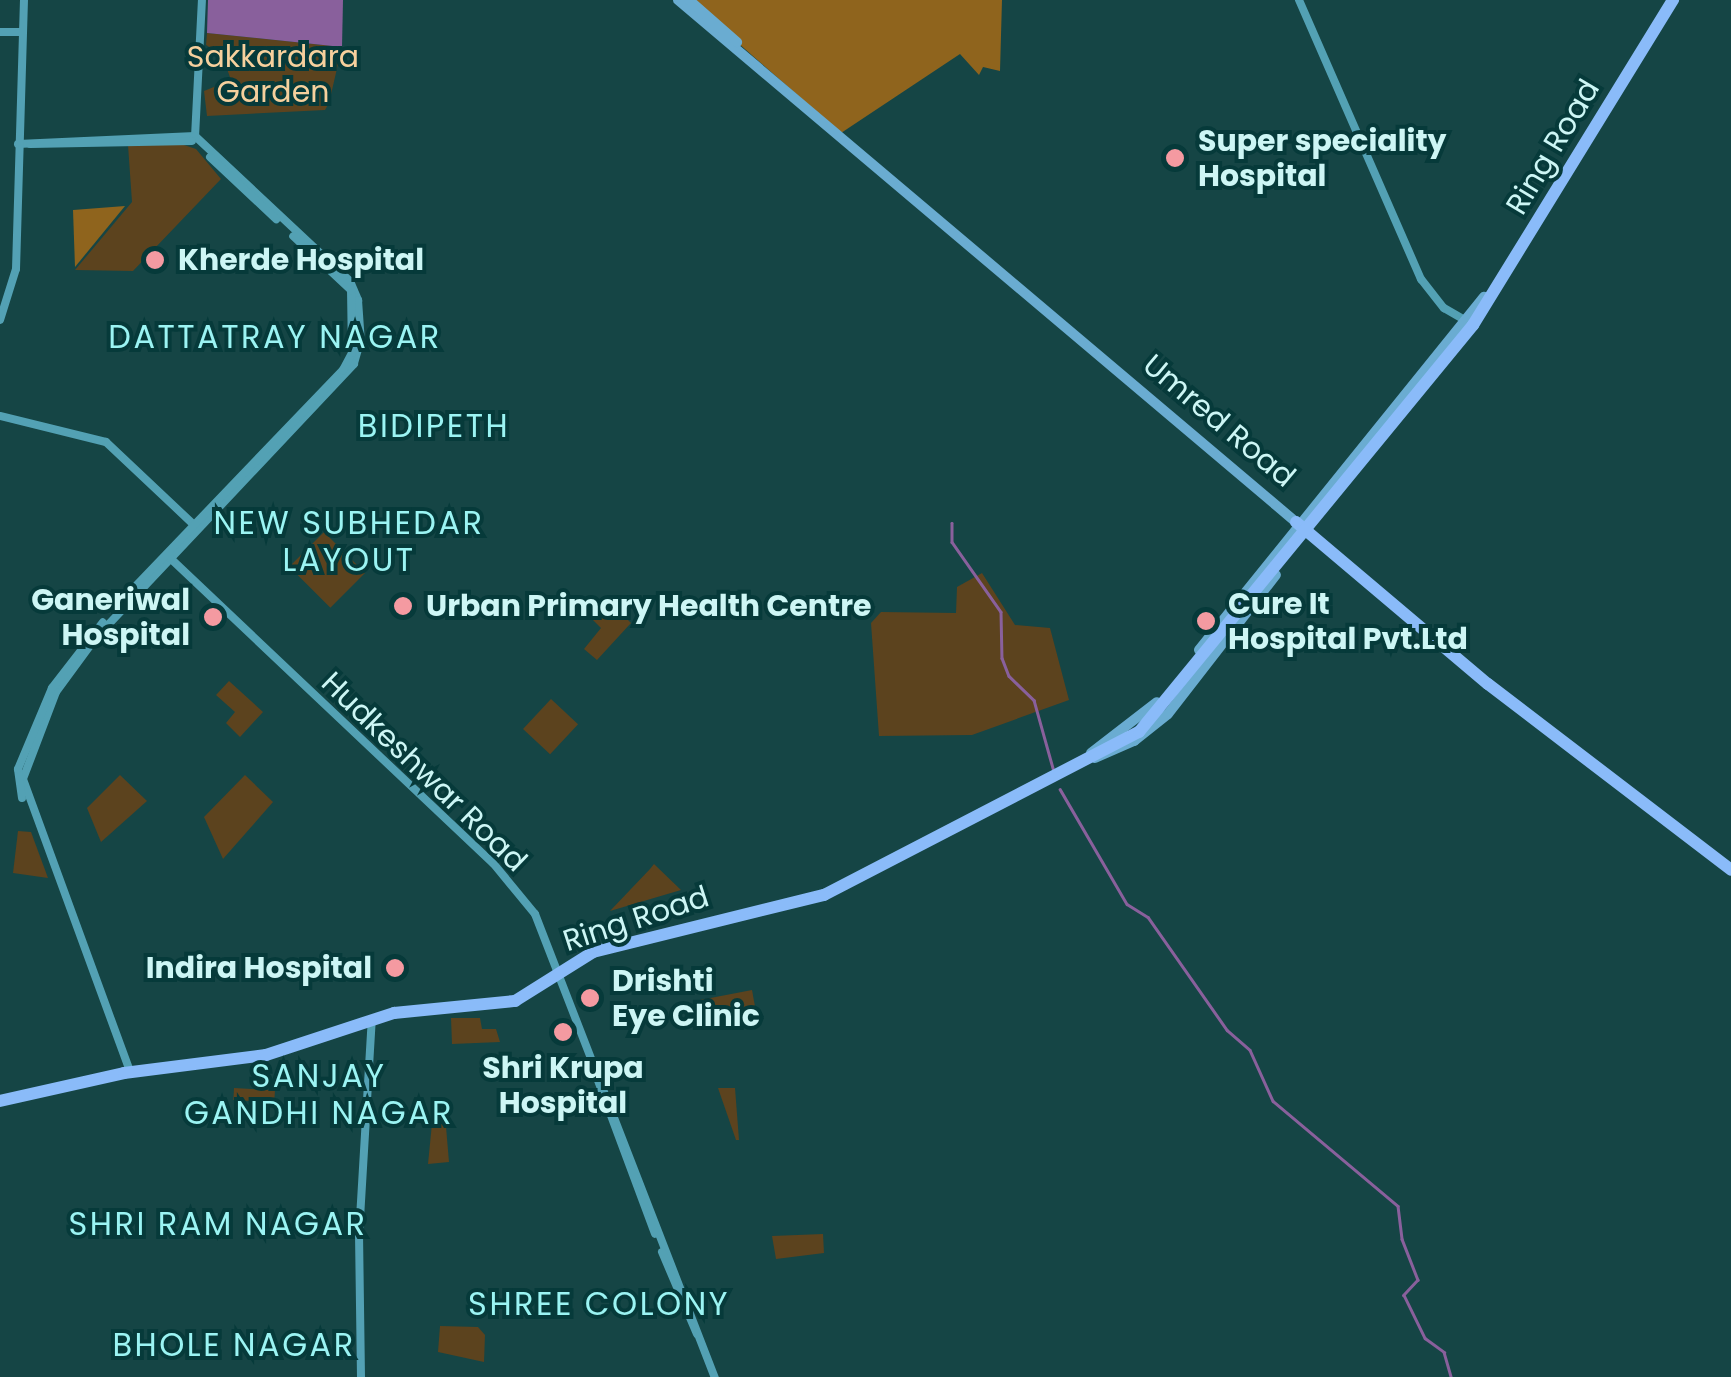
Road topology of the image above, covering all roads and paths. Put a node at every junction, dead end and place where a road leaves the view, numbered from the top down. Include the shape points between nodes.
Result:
1 (24, 0) edge
2 (202, 0) edge
3 (1301, 0) edge
4 (1669, 0) edge
5 (683, 1) edge
6 (0, 32) edge
7 (22, 32) junction
8 (194, 138) junction
9 (18, 144) junction
10 (1484, 298) junction
11 (0, 320) edge
12 (1471, 320) junction
13 (0, 416) edge
14 (1300, 523) junction
15 (196, 526) junction
16 (168, 556) junction
17 (1731, 866) edge
18 (555, 967) junction
19 (376, 1016) junction
20 (126, 1069) junction
21 (0, 1098) edge
22 (361, 1377) edge
23 (714, 1377) edge

1 - 7 main road
2 - 8 main road
3 - 12 main road via 1423,278 1450,311
4 - 10 highway, Ring Road
4 - 12 highway, Ring Road
5 - 14 main road, Umred Road
6 - 7 main road
7 - 9 main road
8 - 9 main road
8 - 15 main road via 351,290 355,338 343,370
9 - 11 main road via 16,270
10 - 12 main road
10 - 14 highway, Ring Road
12 - 14 highway, Ring Road
13 - 15 main road via 106,442
14 - 17 highway
14 - 18 highway, Ring Road via 1162,710 1093,756 815,900 718,917
15 - 16 main road
16 - 18 main road, Hudkeshwar Road via 493,863 535,914
16 - 20 main road via 70,658 18,769 22,798
18 - 19 highway, Ring Road via 500,1006
18 - 23 main road, Hudkeshwar Road
19 - 20 highway, Ring Road via 266,1054
19 - 22 main road via 359,1235
20 - 21 highway, Ring Road

